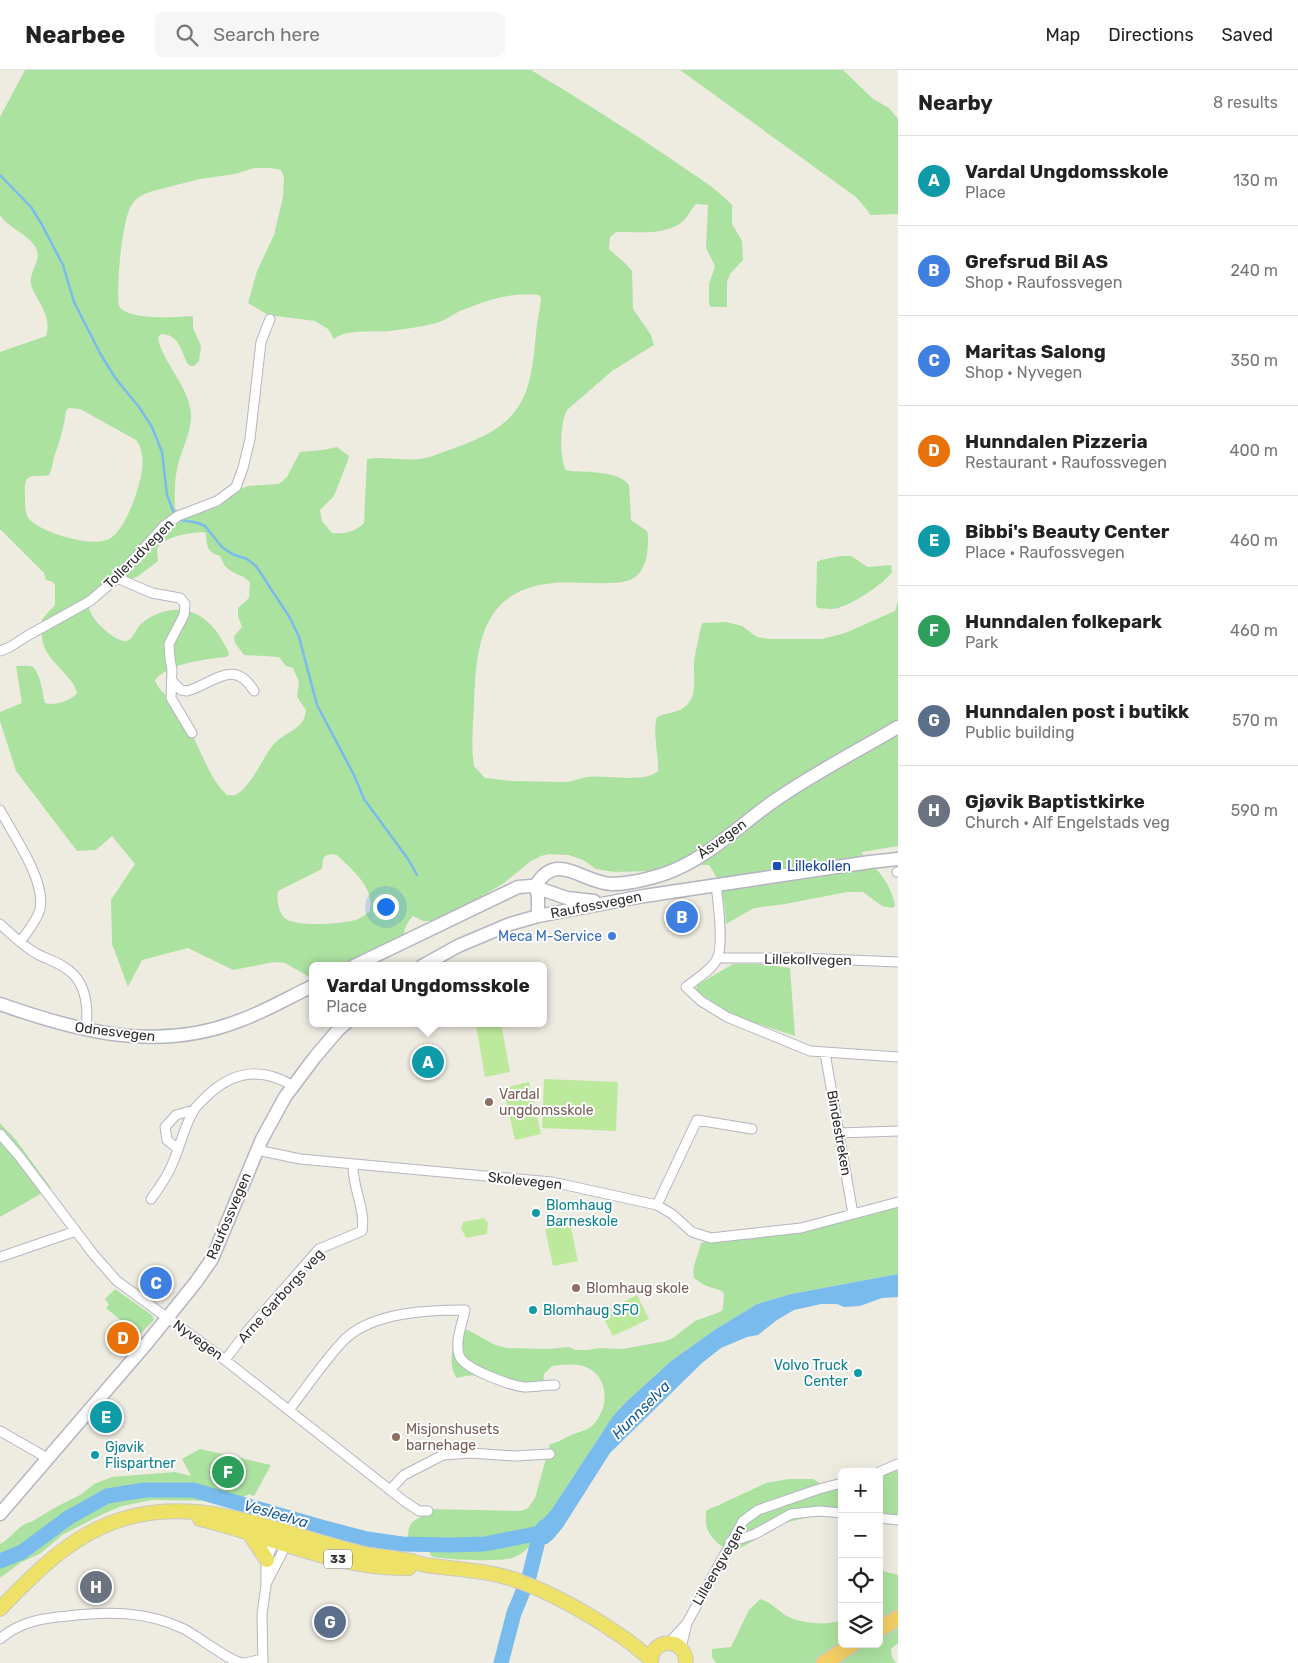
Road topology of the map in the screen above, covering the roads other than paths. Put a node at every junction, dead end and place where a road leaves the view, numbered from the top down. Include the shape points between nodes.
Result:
1 (270, 320) dead end
2 (117, 578) junction
3 (0, 651) edge
4 (172, 681) junction
5 (254, 691) dead end
6 (898, 727) edge
7 (192, 733) dead end
8 (0, 810) edge
9 (898, 868) edge
10 (716, 885) junction
11 (541, 889) junction
12 (612, 902) junction
13 (552, 914) junction
14 (538, 916) junction
15 (0, 924) edge
16 (20, 942) junction
17 (718, 958) junction
18 (362, 962) edge
19 (429, 962) edge
20 (898, 962) edge
21 (309, 988) edge
22 (0, 1004) edge
23 (342, 1027) edge
24 (86, 1030) junction
25 (825, 1053) junction
26 (898, 1057) edge
27 (294, 1086) junction
28 (194, 1110) junction
29 (752, 1129) dead end
30 (898, 1132) edge
31 (839, 1133) junction
32 (0, 1134) edge
33 (178, 1149) junction
34 (257, 1150) junction
35 (353, 1165) junction
36 (151, 1199) dead end
37 (898, 1202) edge
38 (657, 1205) junction
39 (853, 1214) junction
40 (76, 1231) junction
41 (0, 1257) edge
42 (167, 1319) junction
43 (225, 1360) junction
44 (555, 1384) dead end
45 (289, 1410) junction
46 (0, 1431) edge
47 (550, 1454) dead end
48 (49, 1459) junction
49 (898, 1464) edge
50 (883, 1470) edge
51 (838, 1484) edge
52 (390, 1490) junction
53 (428, 1511) dead end
54 (165, 1512) junction
55 (838, 1513) edge
56 (0, 1514) edge
57 (883, 1518) edge
58 (898, 1520) edge
59 (249, 1533) junction
60 (282, 1539) junction
61 (730, 1542) junction
62 (267, 1560) junction
63 (266, 1585) junction
64 (2, 1603) edge
65 (898, 1618) edge
66 (883, 1627) edge
67 (0, 1639) edge
68 (847, 1648) edge
69 (662, 1652) edge
70 (263, 1661) edge
71 (243, 1663) edge
72 (686, 1663) edge
73 (824, 1663) edge

1 - 2 street, Tollerudvegen via 261,342 250,439 236,487 217,501 178,516 164,526
2 - 3 street, Tollerudvegen via 90,601
2 - 4 street via 152,593 180,598 185,604 184,614 169,644
4 - 5 street via 180,690 187,692 229,673 240,675
4 - 7 street via 171,698
6 - 11 main road, Åsvegen via 811,775 699,857 678,868 664,874 611,884 558,868 540,878
8 - 16 street via 40,889 37,916
9 - 10 main road, Raufossvegen via 870,862
10 - 12 main road, Raufossvegen
10 - 17 street via 720,918
11 - 12 main road via 575,899
11 - 13 main road via 552,898
11 - 14 main road
11 - 18 main road via 525,885 515,888
12 - 13 main road, Raufossvegen
13 - 14 main road, Raufossvegen
14 - 19 main road, Raufossvegen via 510,924
15 - 16 street
16 - 24 street via 74,975 85,999
17 - 20 street, Lillekollvegen
17 - 25 street via 686,987 700,1001 727,1017 810,1051
21 - 24 main road, Odnesvegen via 241,1020 206,1032 151,1038
22 - 24 main road, Odnesvegen
23 - 27 main road, Raufossvegen
25 - 26 street
25 - 31 street, Bindestreken
27 - 28 street via 282,1079 257,1073 242,1076 220,1084
27 - 34 main road, Raufossvegen
28 - 33 street
28 - 33 street via 176,1115 165,1127 167,1140
29 - 38 street via 697,1120
30 - 31 street
31 - 39 street, Bindestreken
32 - 40 street, Nyvegen
33 - 36 street via 164,1182
34 - 35 street, Skolevegen
34 - 42 main road, Raufossvegen via 212,1259
35 - 38 street, Skolevegen via 552,1182
35 - 43 street, Arne Garborgs veg via 353,1181 364,1222 362,1231 319,1249
37 - 39 street, Skolevegen
38 - 39 street, Skolevegen via 692,1232 711,1238 801,1228
40 - 41 street
40 - 42 street, Nyvegen via 117,1281
42 - 43 street, Nyvegen
42 - 48 main road, Raufossvegen
43 - 45 street, Nyvegen
44 - 45 street via 511,1385 465,1364 459,1357 457,1341 465,1310 407,1313 371,1323 345,1339
45 - 52 street, Nyvegen
46 - 48 street
47 - 52 street via 443,1454 404,1475
48 - 56 main road, Raufossvegen
49 - 50 street
51 - 61 street, Lilleengvegen via 758,1510 743,1521
52 - 53 street, Nyvegen via 419,1511
54 - 59 main road, 33
54 - 60 main road, 33 via 200,1511 239,1518
54 - 64 main road, 33 via 130,1517 93,1530 62,1550
55 - 61 street via 791,1514 755,1534
57 - 58 street
59 - 60 main road, 33
59 - 62 main road
60 - 62 street
60 - 63 street via 279,1560
60 - 69 main road, 33 via 509,1578 548,1593 626,1639
61 - 69 street, Lilleengvegen via 687,1623
62 - 63 street
63 - 70 street via 262,1614
65 - 66 highway
67 - 71 street via 19,1625 40,1620 105,1612 125,1613 161,1620 185,1629
68 - 73 highway
69 - 72 main road via 685,1654
70 - 71 street

